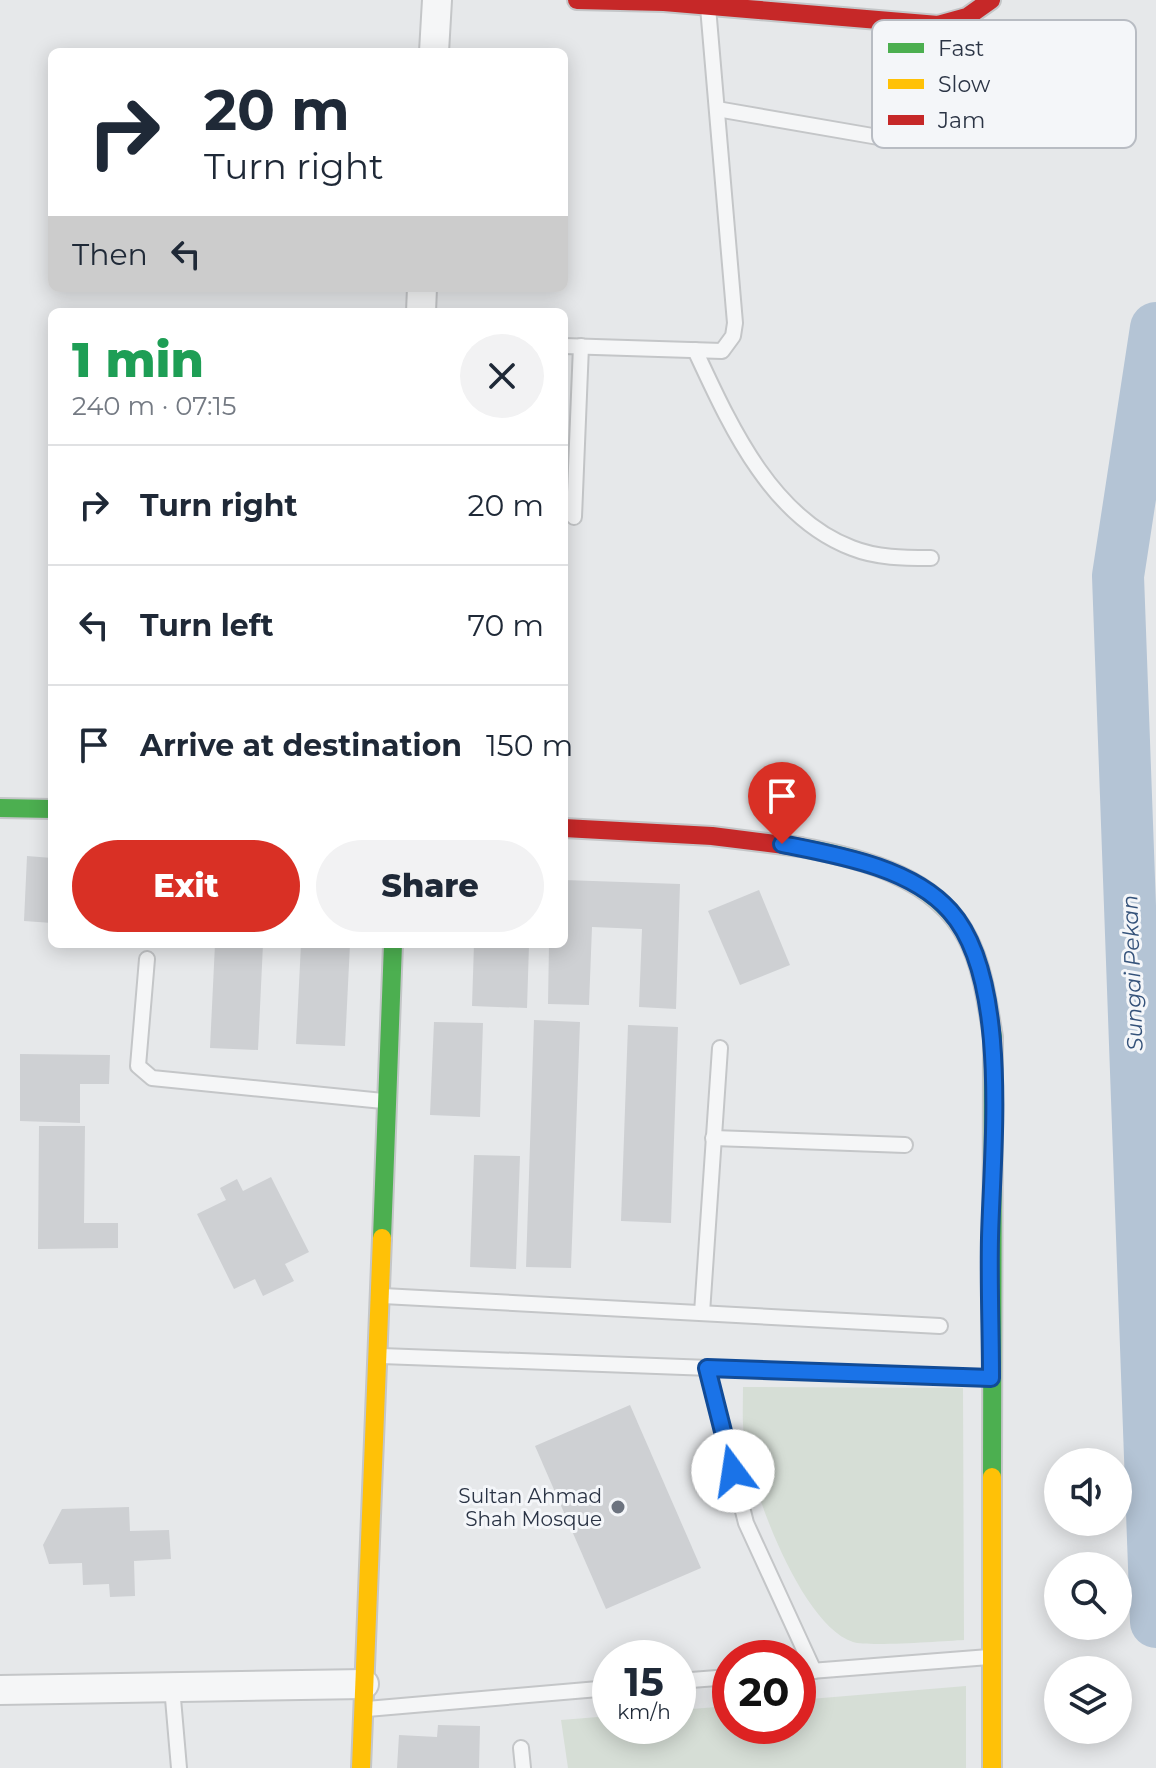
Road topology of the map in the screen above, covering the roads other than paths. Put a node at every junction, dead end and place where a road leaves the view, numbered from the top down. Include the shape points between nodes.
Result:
1 (437, 0) edge
2 (577, 0) edge
3 (991, 0) edge
4 (708, 5) junction
5 (880, 20) edge
6 (956, 20) edge
7 (434, 48) edge
8 (717, 109) junction
9 (872, 136) edge
10 (568, 346) edge
11 (581, 346) junction
12 (695, 350) junction
13 (574, 517) dead end
14 (931, 558) dead end
15 (0, 808) edge
16 (48, 809) edge
17 (568, 828) edge
18 (393, 948) edge
19 (147, 959) dead end
20 (720, 1048) dead end
21 (387, 1102) junction
22 (713, 1138) junction
23 (905, 1145) dead end
24 (379, 1296) junction
25 (702, 1313) junction
26 (940, 1326) dead end
27 (376, 1355) junction
28 (707, 1368) junction
29 (991, 1378) junction
30 (800, 1640) edge
31 (991, 1657) junction
32 (816, 1671) edge
33 (172, 1687) junction
34 (592, 1689) edge
35 (0, 1690) edge
36 (364, 1697) junction
37 (521, 1748) dead end
38 (179, 1768) edge
39 (361, 1768) edge
40 (523, 1768) edge
41 (992, 1768) edge

1 - 7 street
2 - 4 main road
3 - 6 main road
4 - 5 main road
4 - 8 lane
8 - 9 lane
8 - 12 lane via 735,323 722,351
10 - 11 lane
11 - 12 lane
11 - 13 lane
12 - 14 lane via 737,440 775,490 811,524 850,548 890,557
15 - 16 main road
17 - 29 main road via 755,838 838,855 909,881 950,911 977,958 993,1037
18 - 21 main road
19 - 21 lane via 138,1066 152,1078
20 - 22 lane
21 - 24 main road
22 - 23 lane
22 - 25 lane
24 - 25 lane
24 - 27 main road
25 - 26 lane
27 - 28 lane
27 - 36 main road
28 - 29 lane
28 - 30 lane via 746,1523
29 - 31 main road
31 - 32 lane
31 - 41 main road
33 - 35 street
33 - 36 street
33 - 38 lane
34 - 36 lane
36 - 39 main road
37 - 40 lane

